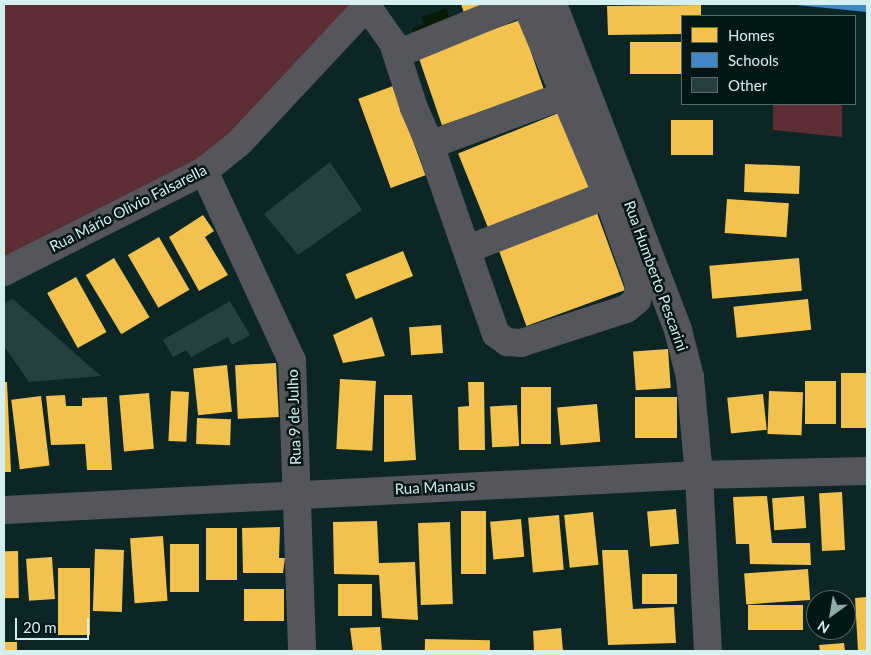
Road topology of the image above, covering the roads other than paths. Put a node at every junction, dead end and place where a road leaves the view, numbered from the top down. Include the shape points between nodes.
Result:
1 (520, 4) edge
2 (526, 4) edge
3 (553, 4) edge
4 (368, 5) edge
5 (397, 54) junction
6 (565, 95) junction
7 (430, 145) junction
8 (204, 171) junction
9 (607, 195) junction
10 (468, 249) junction
11 (4, 272) edge
12 (867, 471) edge
13 (699, 475) junction
14 (296, 494) junction
15 (4, 510) edge
16 (302, 651) edge
17 (708, 651) edge

1 - 5 street
2 - 6 street
3 - 13 street, Rua Humberto Pescarini via 678,330 690,377
4 - 5 street
4 - 8 street, Rua Mário Olivio Falsarella via 239,143
5 - 7 street
6 - 7 street
6 - 9 street
7 - 10 street
8 - 11 street, Rua Mário Olivio Falsarella
8 - 14 street, Rua 9 de Julho via 292,361
9 - 10 street
9 - 10 street via 638,284 637,300 626,309 522,343 507,342 496,334
12 - 13 street, Rua Manaus
13 - 14 street, Rua Manaus
13 - 17 street, Rua Humberto Pescarini
14 - 15 street, Rua Manaus
14 - 16 street, Rua 9 de Julho

